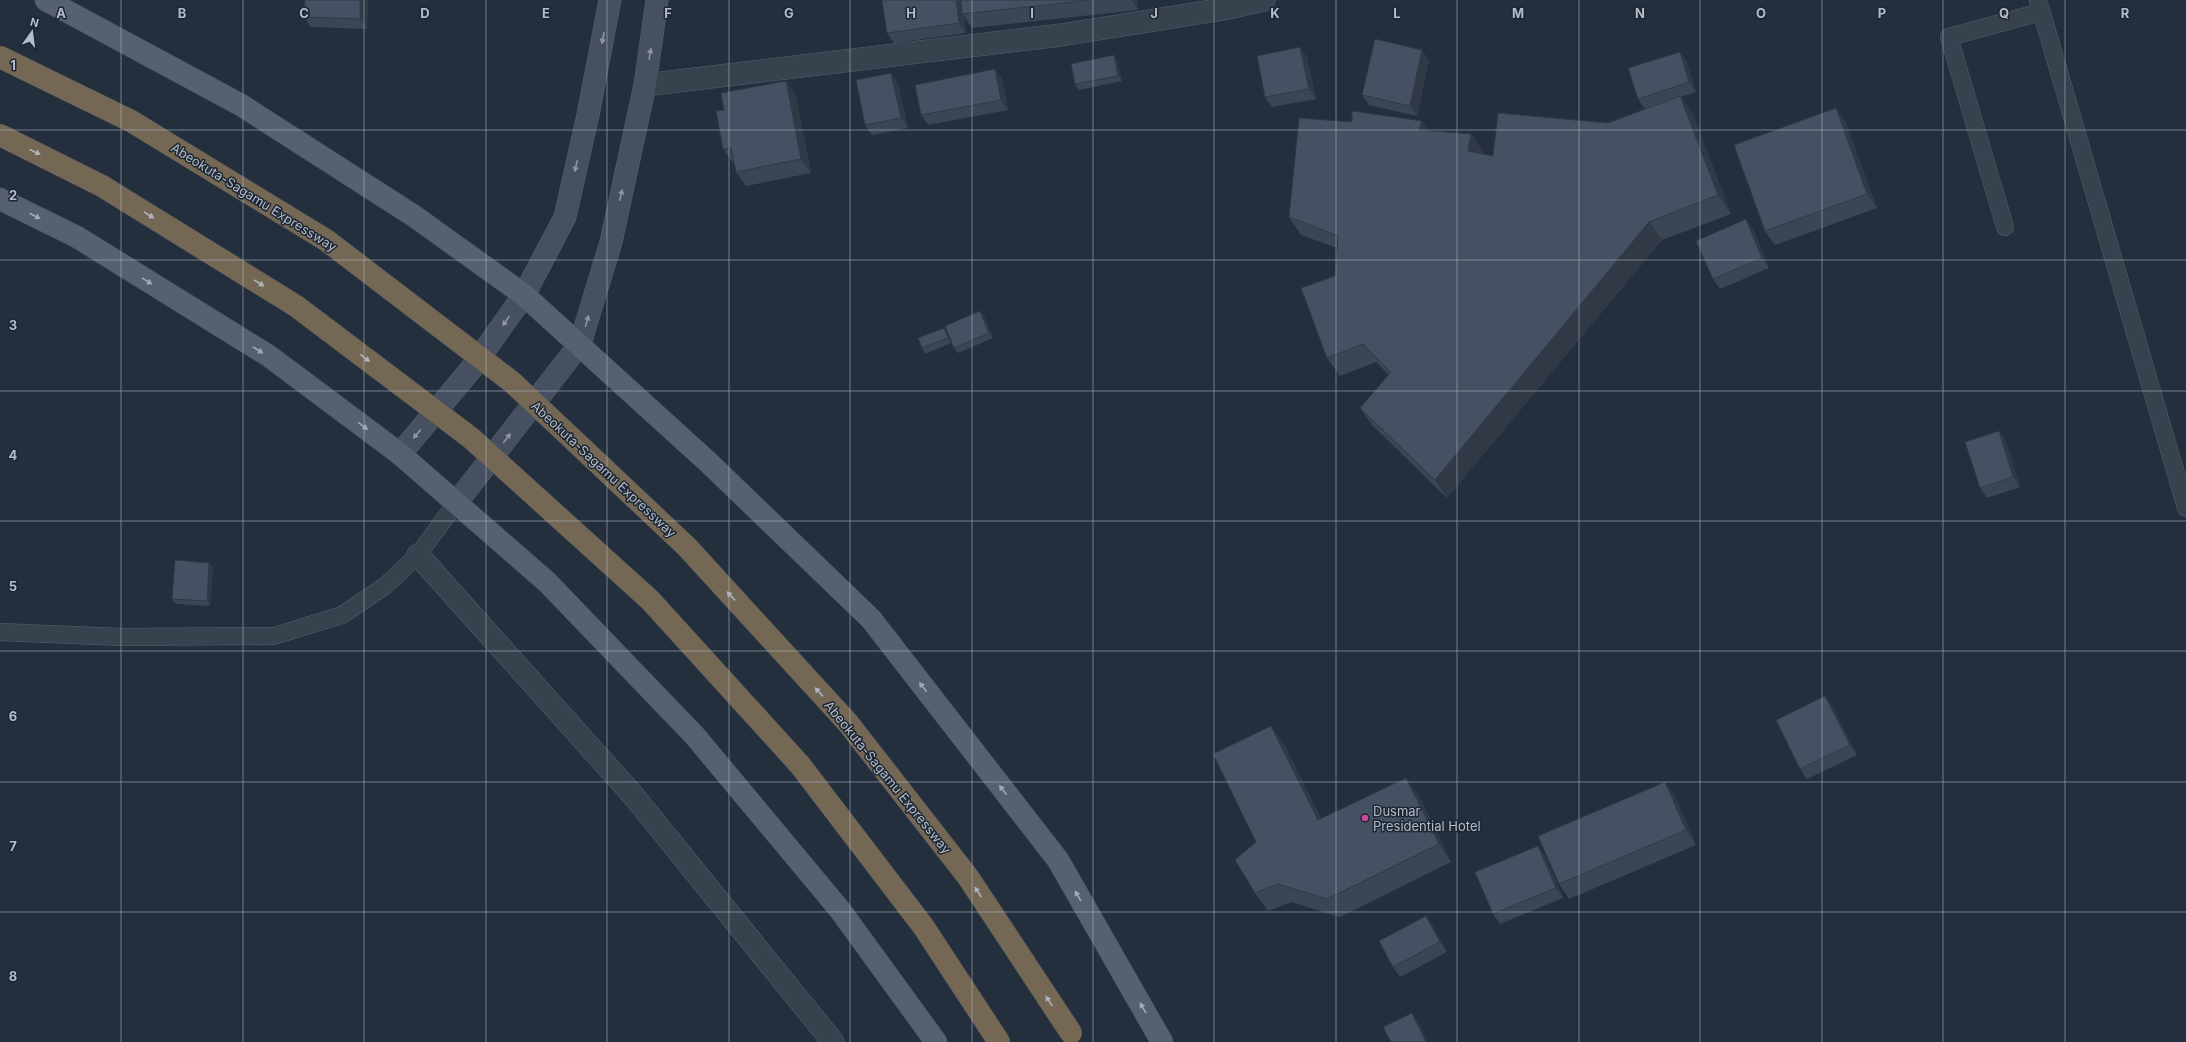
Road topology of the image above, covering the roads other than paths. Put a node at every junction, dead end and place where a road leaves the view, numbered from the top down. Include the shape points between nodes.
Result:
1 (46, 0) edge
2 (610, 0) edge
3 (658, 0) edge
4 (1264, 0) edge
5 (2040, 6) edge
6 (0, 57) edge
7 (645, 85) junction
8 (0, 135) edge
9 (0, 199) edge
10 (2006, 227) dead end
11 (524, 295) junction
12 (580, 344) junction
13 (400, 454) junction
14 (457, 502) junction
15 (2186, 508) edge
16 (418, 555) junction
17 (0, 632) edge
18 (1071, 1033) dead end
19 (833, 1042) edge
20 (936, 1042) edge
21 (999, 1042) edge
22 (1162, 1042) edge

1 - 11 main road via 241,105 414,216
2 -> 11 main road via 565,216
7 -> 3 main road
4 - 7 street via 1224,9 1061,35
5 - 10 lane via 1949,37
5 - 15 lane
18 -> 6 highway, Abeokuta-Sagamu Expressway, bridge via 968,877 848,723 687,547 512,382 326,240 131,122
12 -> 7 main road via 611,242
8 -> 21 highway, bridge via 102,186 296,306 471,438 650,600 800,765 923,926
9 -> 13 main road via 76,237 269,356
11 - 12 main road
11 -> 13 main road via 472,368
14 -> 12 main road
22 -> 12 main road via 1058,860 871,619 708,462
13 - 14 main road
14 - 16 lane
14 - 20 main road via 546,582 695,736 840,910
16 - 17 lane via 385,586 342,615 274,636 121,637
16 - 19 street via 632,794

